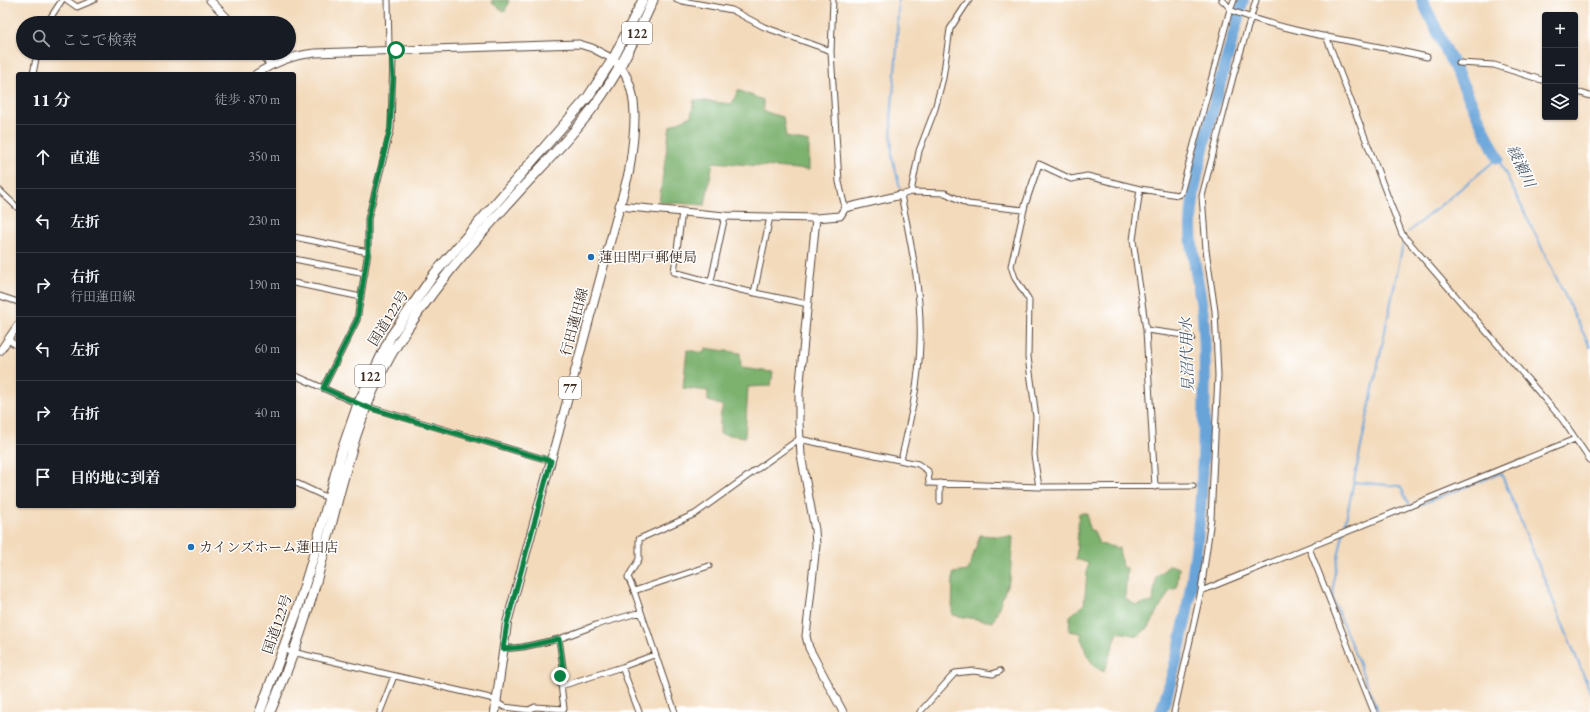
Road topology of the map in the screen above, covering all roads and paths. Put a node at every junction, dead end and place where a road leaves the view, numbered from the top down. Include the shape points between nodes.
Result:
1 (62, 0) edge
2 (67, 0) edge
3 (94, 0) edge
4 (210, 0) edge
5 (388, 0) edge
6 (643, 0) edge
7 (653, 0) edge
8 (677, 0) edge
9 (833, 0) edge
10 (969, 0) edge
11 (1222, 0) edge
12 (1234, 0) edge
13 (1256, 0) edge
14 (1232, 10) junction
15 (52, 16) edge
16 (225, 16) edge
17 (1251, 17) junction
18 (1326, 36) junction
19 (391, 50) junction
20 (831, 51) junction
21 (296, 55) edge
22 (1427, 57) dead end
23 (613, 59) junction
24 (36, 60) edge
25 (267, 60) edge
26 (284, 60) edge
27 (1459, 63) dead end
28 (271, 65) junction
29 (620, 66) junction
30 (33, 72) edge
31 (259, 72) edge
32 (1542, 80) edge
33 (1578, 92) edge
34 (1590, 96) edge
35 (1140, 189) junction
36 (0, 191) edge
37 (911, 192) junction
38 (901, 195) junction
39 (16, 206) edge
40 (619, 206) junction
41 (845, 208) junction
42 (1024, 210) junction
43 (682, 212) junction
44 (725, 216) junction
45 (770, 217) junction
46 (816, 218) junction
47 (296, 237) edge
48 (368, 252) junction
49 (296, 258) edge
50 (365, 273) junction
51 (710, 281) junction
52 (296, 283) edge
53 (754, 293) junction
54 (0, 296) edge
55 (361, 297) junction
56 (16, 301) edge
57 (808, 304) junction
58 (16, 328) edge
59 (1146, 330) junction
60 (1192, 338) dead end
61 (8, 340) junction
62 (16, 345) edge
63 (0, 351) edge
64 (296, 376) edge
65 (323, 388) junction
66 (362, 405) junction
67 (799, 438) junction
68 (1575, 439) junction
69 (901, 460) junction
70 (1590, 460) edge
71 (551, 461) junction
72 (296, 483) edge
73 (940, 483) junction
74 (1193, 486) dead end
75 (1039, 487) junction
76 (1155, 487) junction
77 (330, 498) junction
78 (940, 501) dead end
79 (1309, 548) junction
80 (709, 566) dead end
81 (634, 591) junction
82 (1201, 591) junction
83 (641, 612) junction
84 (559, 639) junction
85 (503, 649) junction
86 (284, 650) junction
87 (293, 652) junction
88 (654, 655) junction
89 (622, 667) junction
90 (1000, 671) dead end
91 (394, 676) junction
92 (562, 686) junction
93 (496, 703) junction
94 (260, 712) edge
95 (270, 712) edge
96 (380, 712) edge
97 (496, 712) edge
98 (639, 712) edge
99 (675, 712) edge
100 (843, 712) edge
101 (920, 712) edge
102 (1174, 712) edge
103 (1374, 712) edge

1 - 15 street
2 - 3 street via 76,7
4 - 16 street
5 - 19 street
6 - 23 highway, 122
7 - 29 highway, 122
8 - 20 street via 732,10 764,27
9 - 20 street
10 - 37 street via 950,29 943,78 935,109 919,151
11 - 14 street
12 - 14 street
13 - 17 street
14 - 17 street
14 - 35 street via 1181,193 1178,195
17 - 18 street
17 - 82 street via 1202,196 1206,250 1215,311 1218,375 1211,519
18 - 22 street
18 - 68 street via 1402,234 1562,419
19 - 21 street
19 - 23 street via 579,44
19 - 48 street via 393,79 390,129 368,219
20 - 41 street via 839,182
23 - 29 main road, 行田蓮田線 / 77
23 - 66 highway, 国道122号 / 122 via 582,105 419,294 391,336
24 - 30 street
25 - 28 street
26 - 28 street
27 - 32 street via 1494,65
28 - 31 street
29 - 40 main road, 行田蓮田線 / 77 via 631,87 634,101 632,152
29 - 66 highway, 国道122号 / 122 via 597,102 571,134 427,298
33 - 34 street
35 - 42 street via 1088,176 1071,179 1039,164
35 - 59 street via 1133,240
36 - 39 street
37 - 38 street
37 - 42 street via 945,193 968,204
38 - 41 street
38 - 69 street via 915,280 920,343 914,401
40 - 43 street
40 - 71 main road, 行田蓮田線 / 77
41 - 46 street via 840,216
42 - 75 street via 1011,266 1015,278 1029,300 1028,357 1036,417 1034,455
43 - 44 street
43 - 51 street via 674,272
44 - 45 street
44 - 51 street
45 - 46 street
45 - 53 street
46 - 57 street
47 - 48 street
48 - 50 street
49 - 50 street
50 - 55 street
51 - 53 street
52 - 55 street
53 - 57 street
54 - 56 street
55 - 65 street via 357,320
57 - 67 street via 799,392
58 - 61 street
59 - 60 street
59 - 76 street
61 - 62 street
61 - 63 street
64 - 65 street
65 - 66 street
66 - 71 street
66 - 77 highway, 国道122号 / 122 via 341,453
66 - 87 highway, 国道122号 / 122 via 322,563
67 - 69 street
67 - 81 street via 695,514 638,539 639,559 628,577
67 - 100 street via 816,544 806,636 808,648
68 - 70 street
68 - 79 street
69 - 73 street via 918,464 928,471 929,482
71 - 85 main road, 行田蓮田線 / 77 via 507,623
72 - 77 street
73 - 75 street
73 - 78 street
74 - 76 street
75 - 76 street
77 - 86 highway, 国道122号 / 122
79 - 82 street
79 - 103 street
80 - 81 street
81 - 83 street
82 - 102 street
83 - 84 street
83 - 88 street
84 - 85 street
84 - 92 street via 563,667 560,676
85 - 93 main road, 行田蓮田線 / 77
86 - 87 street
86 - 94 highway, 国道122号 / 122
87 - 91 street
87 - 95 highway, 国道122号 / 122
88 - 89 street
88 - 99 street
89 - 92 street
89 - 98 street
90 - 101 street via 993,674 974,671 955,673
91 - 93 street via 490,698
91 - 96 street
92 - 93 street via 564,709 535,707 529,710 504,707
93 - 97 main road, 行田蓮田線 / 77

